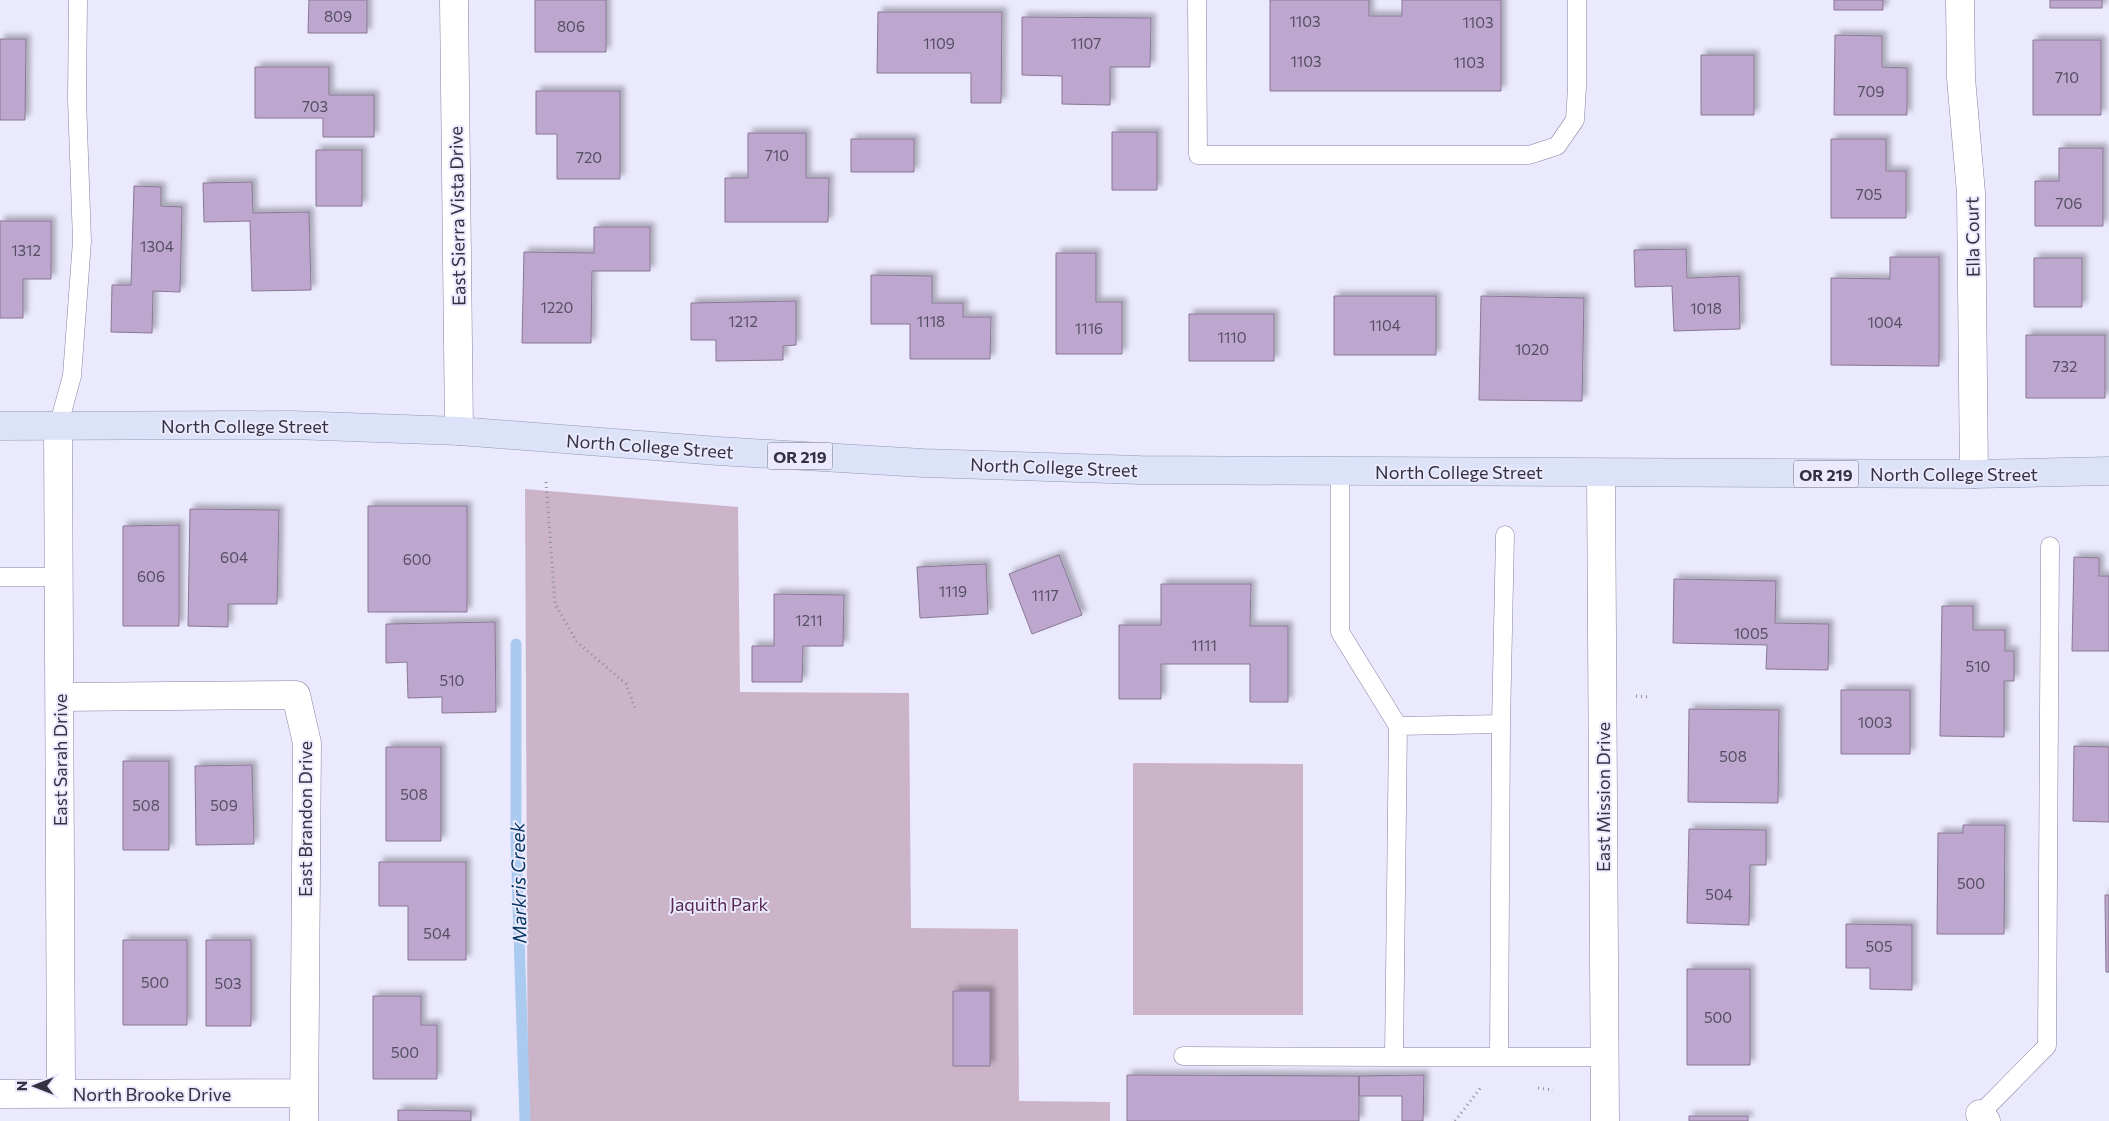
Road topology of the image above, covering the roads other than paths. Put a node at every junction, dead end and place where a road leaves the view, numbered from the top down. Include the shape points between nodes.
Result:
1 (78, 0) edge
2 (454, 0) edge
3 (1197, 0) edge
4 (1577, 0) edge
5 (1960, 0) edge
6 (0, 426) edge
7 (58, 426) junction
8 (460, 431) junction
9 (1340, 471) junction
10 (2109, 471) edge
11 (1601, 473) junction
12 (1974, 474) junction
13 (1505, 535) dead end
14 (2050, 546) dead end
15 (0, 577) edge
16 (60, 577) junction
17 (60, 697) junction
18 (1501, 724) junction
19 (1398, 726) junction
20 (1183, 1056) dead end
21 (1394, 1057) junction
22 (1498, 1057) junction
23 (1605, 1057) junction
24 (304, 1093) junction
25 (0, 1094) edge
26 (62, 1094) junction
27 (1983, 1117) edge
28 (304, 1121) edge
29 (1605, 1121) edge

1 - 7 lane via 77,99 82,241 72,376
2 - 8 street, East Sierra Vista Drive
3 - 4 lane via 1198,155 1529,154 1557,146 1575,120
5 - 12 street, Ella Court via 1961,78 1972,193
6 - 7 main road, North College Street / OR 219
7 - 8 main road, North College Street / OR 219 via 292,425
7 - 16 street, East Sarah Drive
8 - 9 main road, North College Street / OR 219 via 923,463 1140,470
9 - 11 main road, North College Street / OR 219
9 - 19 lane via 1340,632
10 - 12 main road, North College Street / OR 219
11 - 12 main road, North College Street / OR 219
11 - 23 street, East Mission Drive
13 - 18 lane
14 - 27 lane via 2047,1046
15 - 16 lane
16 - 17 street, East Sarah Drive
17 - 24 street, East Brandon Drive via 296,695 307,743
17 - 26 street, East Sarah Drive
18 - 19 lane
18 - 22 lane
19 - 21 lane
20 - 21 lane
21 - 22 lane
22 - 23 lane
23 - 29 street, East Mission Drive
24 - 26 street, North Brooke Drive
24 - 28 street, East Brandon Drive
25 - 26 street, North Brooke Drive

